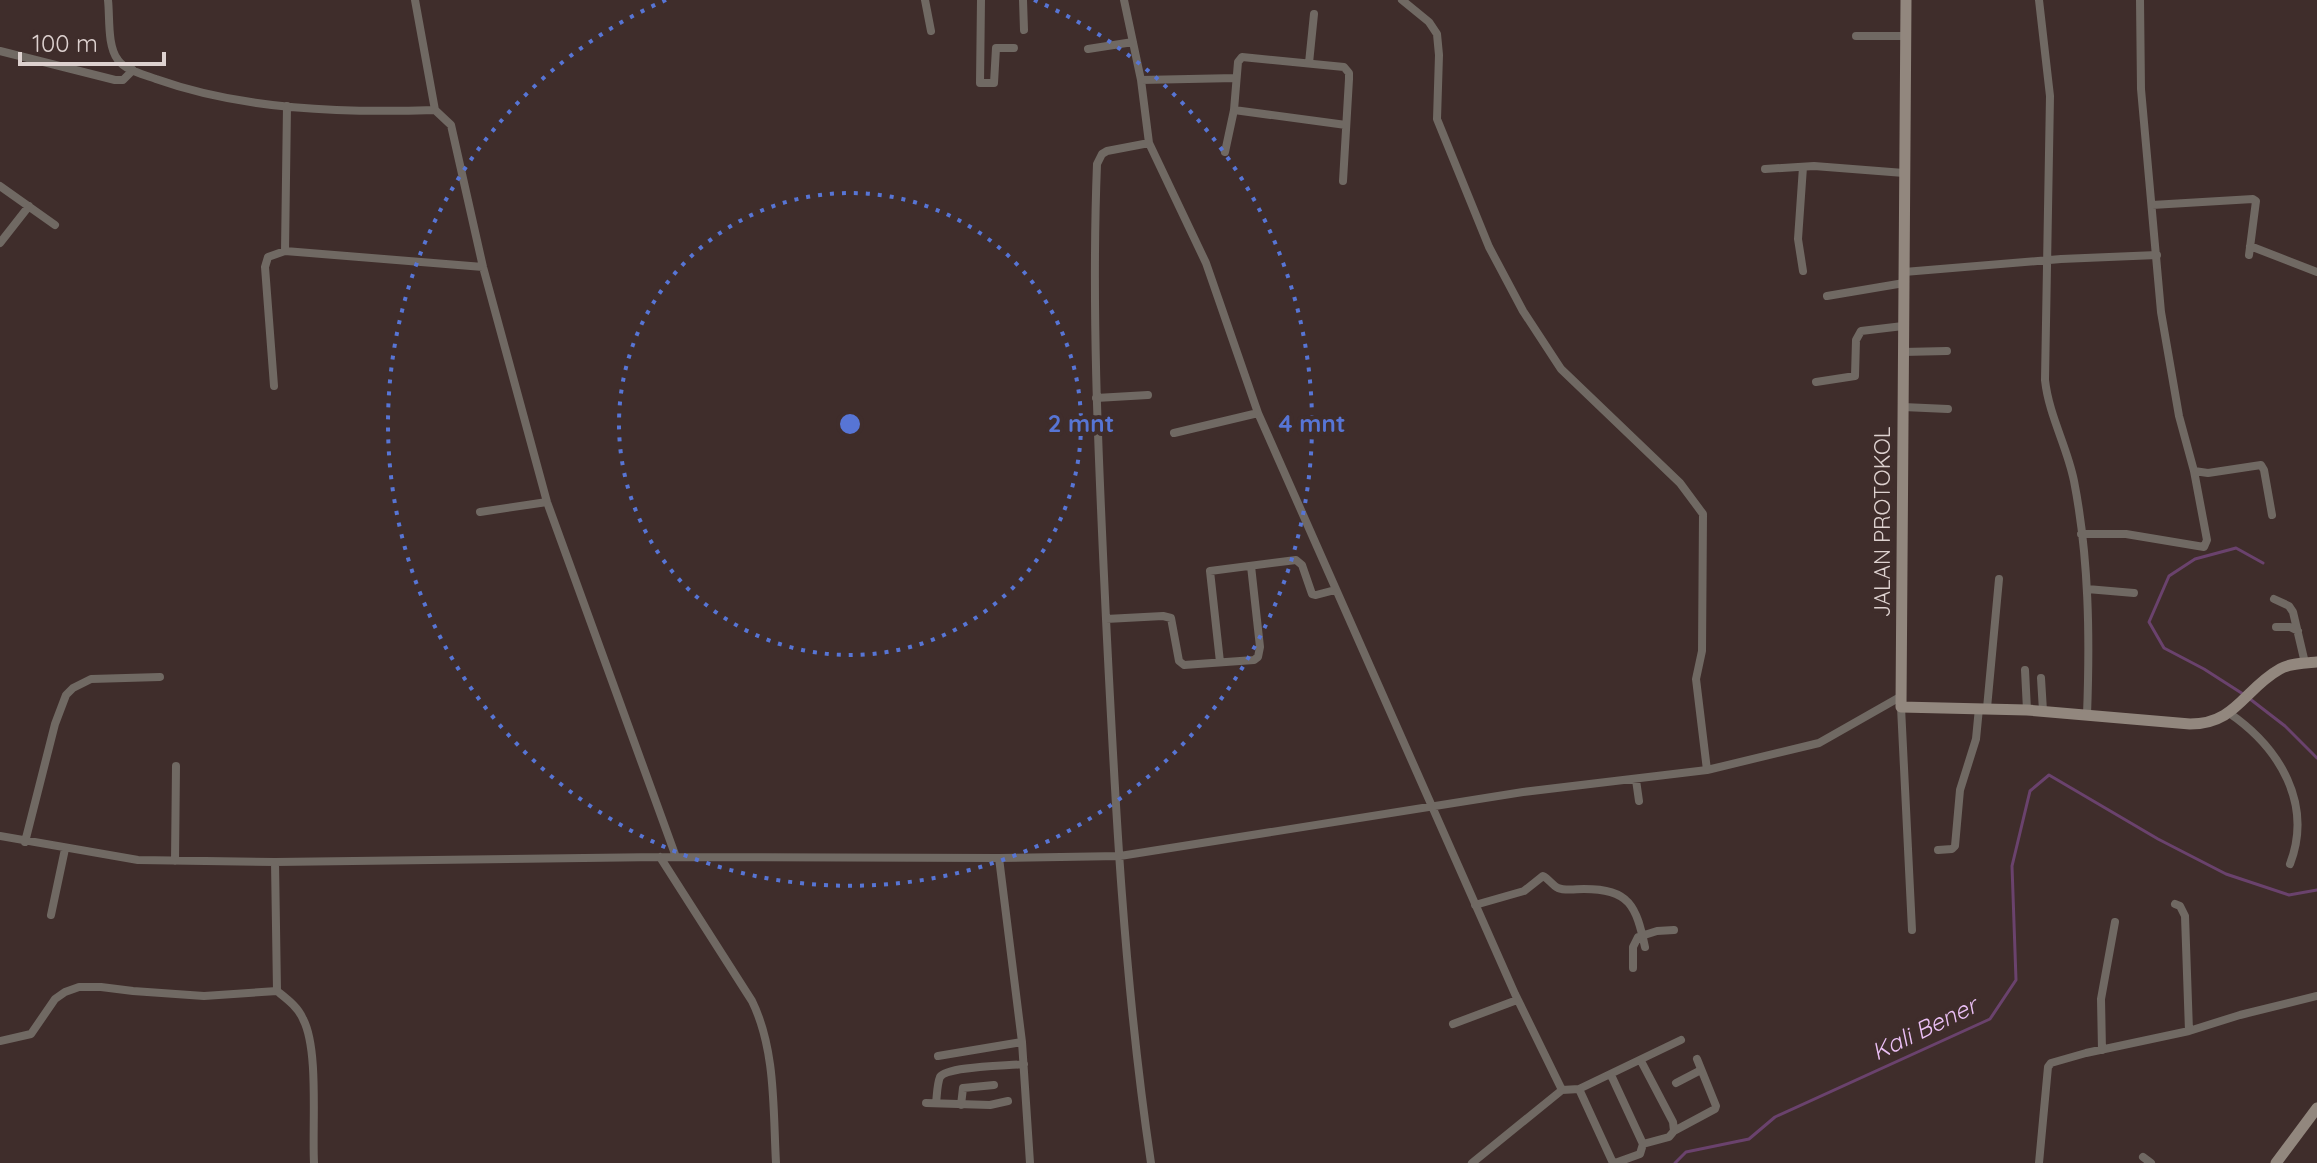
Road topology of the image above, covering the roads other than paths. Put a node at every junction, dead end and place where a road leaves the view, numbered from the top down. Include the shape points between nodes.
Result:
1 (108, 0) edge
2 (415, 0) edge
3 (925, 0) edge
4 (981, 0) edge
5 (1023, 0) edge
6 (1124, 0) edge
7 (1402, 0) edge
8 (1906, 0) edge
9 (2039, 0) edge
10 (2140, 0) edge
11 (1314, 14) dead end
12 (1024, 30) dead end
13 (931, 31) dead end
14 (1856, 36) dead end
15 (1905, 36) junction
16 (1133, 42) junction
17 (981, 48) junction
18 (996, 48) junction
19 (1014, 48) dead end
20 (1088, 49) dead end
21 (0, 51) edge
22 (1309, 63) junction
23 (133, 70) junction
24 (1236, 78) junction
25 (1141, 80) junction
26 (287, 106) junction
27 (435, 110) junction
28 (1234, 110) junction
29 (1346, 125) junction
30 (1149, 143) junction
31 (1225, 152) dead end
32 (1803, 167) junction
33 (1765, 169) dead end
34 (1904, 173) junction
35 (1343, 181) dead end
36 (0, 186) edge
37 (2152, 205) junction
38 (29, 206) junction
39 (55, 225) dead end
40 (4, 236) edge
41 (0, 243) edge
42 (285, 251) junction
43 (2157, 255) junction
44 (2048, 260) junction
45 (483, 267) junction
46 (1803, 271) dead end
47 (2317, 272) edge
48 (1904, 277) junction
49 (1827, 296) dead end
50 (1903, 326) junction
51 (1947, 351) dead end
52 (1903, 352) junction
53 (1816, 382) dead end
54 (274, 386) dead end
55 (1148, 395) dead end
56 (1096, 398) junction
57 (1903, 407) junction
58 (1948, 409) dead end
59 (1258, 413) junction
60 (1174, 433) dead end
61 (2194, 471) junction
62 (547, 502) junction
63 (480, 512) dead end
64 (2272, 515) dead end
65 (2081, 534) junction
66 (1251, 566) junction
67 (1999, 579) dead end
68 (2087, 589) junction
69 (1335, 590) junction
70 (2134, 593) dead end
71 (2274, 599) dead end
72 (1106, 619) junction
73 (2276, 627) dead end
74 (2298, 631) junction
75 (1220, 662) junction
76 (2311, 663) edge
77 (2025, 670) dead end
78 (160, 677) dead end
79 (2041, 678) dead end
80 (1900, 702) junction
81 (1983, 708) junction
82 (2027, 710) junction
83 (2043, 711) junction
84 (2231, 711) junction
85 (2087, 715) junction
86 (176, 766) dead end
87 (1707, 770) junction
88 (1636, 780) junction
89 (1639, 801) dead end
90 (1432, 806) junction
91 (0, 836) edge
92 (25, 842) junction
93 (65, 849) junction
94 (1938, 850) dead end
95 (1120, 856) junction
96 (660, 857) junction
97 (676, 857) junction
98 (999, 858) junction
99 (175, 861) junction
100 (275, 862) junction
101 (2290, 864) dead end
102 (2175, 904) dead end
103 (1475, 905) junction
104 (51, 915) dead end
105 (2115, 922) dead end
106 (1674, 930) dead end
107 (1912, 930) dead end
108 (1642, 934) junction
109 (1645, 947) dead end
110 (1633, 968) dead end
111 (277, 991) junction
112 (2317, 996) edge
113 (1517, 1000) junction
114 (1453, 1024) dead end
115 (2189, 1031) junction
116 (1681, 1040) dead end
117 (0, 1041) edge
118 (1022, 1042) junction
119 (2102, 1050) junction
120 (938, 1056) dead end
121 (1697, 1059) dead end
122 (1641, 1061) junction
123 (1024, 1064) junction
124 (1701, 1070) junction
125 (1611, 1075) junction
126 (1676, 1083) dead end
127 (994, 1085) dead end
128 (1579, 1089) junction
129 (1562, 1090) junction
130 (1008, 1101) dead end
131 (926, 1103) dead end
132 (936, 1103) junction
133 (961, 1105) junction
134 (2317, 1108) edge
135 (1674, 1131) junction
136 (1643, 1144) junction
137 (2143, 1157) dead end
138 (314, 1163) edge
139 (776, 1163) edge
140 (1030, 1163) edge
141 (1151, 1163) edge
142 (1472, 1163) edge
143 (1614, 1163) edge
144 (2039, 1163) edge
145 (2151, 1163) edge
146 (2276, 1163) edge

1 - 23 street via 115,56
2 - 27 street
3 - 13 street
4 - 17 street
5 - 12 street
6 - 16 street
7 - 87 street via 1437,34 1437,119 1489,247 1523,311 1561,369 1680,483 1703,514 1702,651 1696,679
8 - 15 street, JALAN PROTOKOL
9 - 44 street via 2050,96
10 - 37 street via 2141,89
11 - 22 street
14 - 15 street
15 - 34 street, JALAN PROTOKOL
16 - 20 street
16 - 25 street
17 - 18 street
17 - 18 street via 983,84 994,83
18 - 19 street
21 - 23 street via 115,80 129,77
22 - 24 street via 1242,57
22 - 29 street via 1348,69
23 - 26 street via 206,94
24 - 25 street
24 - 28 street
25 - 30 street
26 - 27 street
26 - 42 street
27 - 45 street via 451,125
28 - 29 street
28 - 31 street
29 - 35 street
30 - 56 street via 1107,151 1097,164
30 - 59 street via 1206,263
32 - 33 street
32 - 34 street
32 - 46 street via 1798,239
34 - 48 street, JALAN PROTOKOL
36 - 38 street
37 - 43 street
37 - 47 street via 2253,199 2250,251
38 - 39 street
38 - 40 street
40 - 41 street
42 - 45 street
42 - 54 street via 265,262
43 - 44 street
43 - 61 street via 2169,361
44 - 48 street
44 - 65 street via 2046,388 2073,476
45 - 62 street
48 - 49 street
48 - 50 street, JALAN PROTOKOL
50 - 52 street, JALAN PROTOKOL
50 - 53 street via 1861,331 1855,376
51 - 52 street
52 - 57 street, JALAN PROTOKOL
55 - 56 street
56 - 72 street
57 - 58 street
57 - 80 street, JALAN PROTOKOL
59 - 60 street
59 - 69 street
61 - 64 street via 2261,465
61 - 65 street via 2204,547 2126,534
62 - 63 street
62 - 97 street
65 - 68 street
66 - 69 street via 1296,560 1312,594
66 - 75 street via 1260,652 1250,661
66 - 75 street via 1210,571
67 - 81 street
68 - 70 street
68 - 85 street
69 - 90 street
71 - 74 street via 2289,606
72 - 75 street via 1167,616 1173,620 1181,664
72 - 95 street
73 - 74 street
74 - 76 street
76 - 84 street via 2278,670
77 - 82 street
78 - 92 street via 91,679 66,695
79 - 83 street
80 - 81 street
80 - 87 street via 1819,743
80 - 107 street
81 - 82 street
81 - 94 street via 1960,790 1955,846
82 - 83 street
83 - 85 street
84 - 85 street via 2202,724
84 - 101 street via 2265,744 2288,779 2299,819
86 - 99 street
87 - 88 street
88 - 89 street
88 - 90 street
90 - 95 street
90 - 103 street
91 - 92 street
92 - 93 street
93 - 99 street
93 - 104 street
95 - 98 street
95 - 141 street
96 - 97 street
96 - 100 street
96 - 139 street via 762,1021
97 - 98 street
98 - 118 street
99 - 100 street
100 - 111 street
102 - 115 street via 2185,916
103 - 108 street via 1524,891 1546,876 1558,888 1621,895 1635,911
103 - 113 street
105 - 119 street via 2101,999
106 - 108 street
108 - 109 street
108 - 110 street via 1634,941
111 - 117 street via 204,996 79,987 55,999 31,1034
111 - 138 street via 298,1010 307,1030
112 - 115 street
113 - 114 street
113 - 129 street
115 - 119 street
116 - 122 street
118 - 120 street
118 - 123 street
119 - 144 street via 2048,1067
121 - 124 street
122 - 125 street
122 - 135 street
123 - 132 street via 944,1074
123 - 140 street
124 - 126 street
124 - 135 street via 1715,1109
125 - 128 street
125 - 136 street
127 - 133 street via 963,1088
128 - 129 street
128 - 143 street
129 - 142 street
130 - 133 street
131 - 132 street
132 - 133 street
134 - 146 street
135 - 136 street
136 - 143 street via 1640,1154
137 - 145 street

